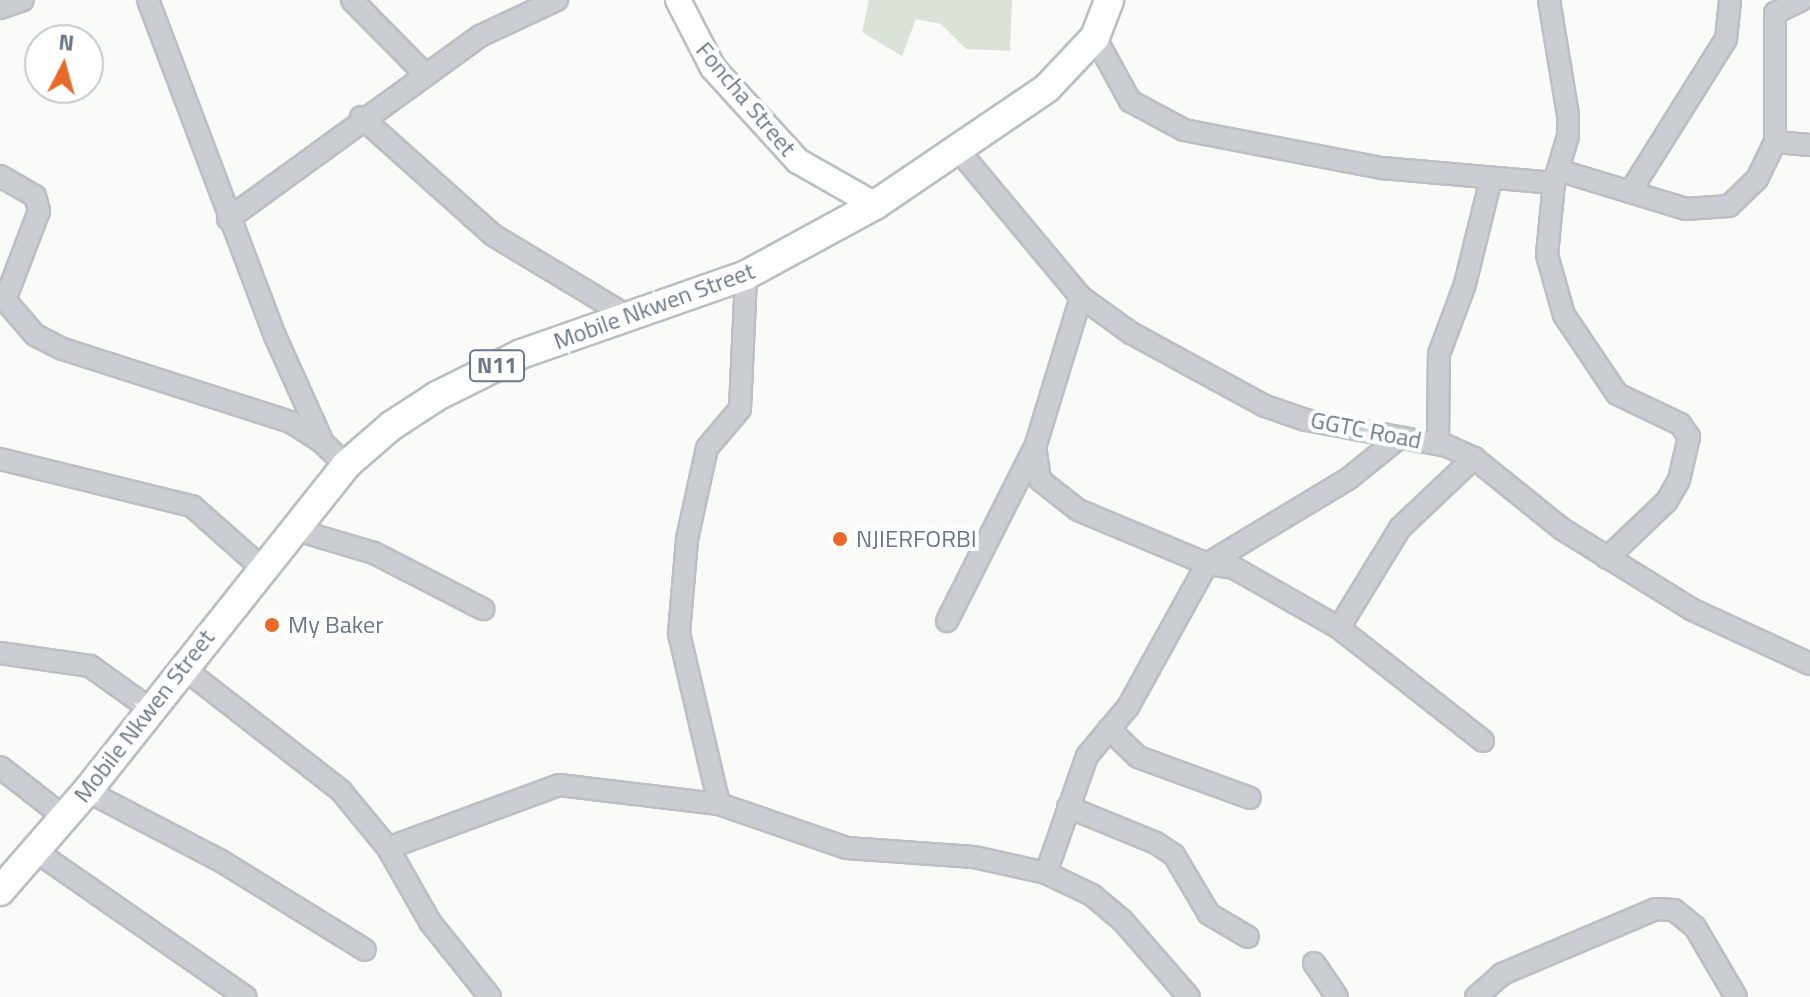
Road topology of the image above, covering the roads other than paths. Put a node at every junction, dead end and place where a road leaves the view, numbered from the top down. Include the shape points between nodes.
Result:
1 (23, 0) edge
2 (148, 0) edge
3 (352, 0) edge
4 (557, 0) edge
5 (678, 0) edge
6 (1109, 0) edge
7 (1549, 0) edge
8 (1730, 0) edge
9 (1802, 0) edge
10 (0, 8) edge
11 (1095, 37) junction
12 (424, 73) junction
13 (361, 117) junction
14 (1775, 142) junction
15 (1810, 145) edge
16 (960, 152) junction
17 (0, 176) edge
18 (1558, 177) junction
19 (1491, 179) junction
20 (1630, 192) junction
21 (875, 205) junction
22 (228, 219) junction
23 (746, 275) junction
24 (1081, 297) junction
25 (2, 303) edge
26 (632, 319) junction
27 (1400, 437) junction
28 (323, 443) junction
29 (1438, 444) junction
30 (1035, 447) junction
31 (1474, 458) junction
32 (0, 459) edge
33 (346, 465) junction
34 (293, 529) junction
35 (1607, 558) junction
36 (1207, 564) junction
37 (261, 567) junction
38 (483, 609) dead end
39 (947, 621) dead end
40 (1339, 628) junction
41 (0, 653) edge
42 (1810, 664) edge
43 (182, 667) junction
44 (150, 709) junction
45 (1109, 729) junction
46 (1483, 741) dead end
47 (0, 767) edge
48 (87, 791) junction
49 (1250, 798) dead end
50 (719, 804) junction
51 (1068, 807) junction
52 (64, 817) junction
53 (388, 848) junction
54 (37, 852) junction
55 (1046, 873) junction
56 (0, 891) edge
57 (1248, 937) dead end
58 (365, 950) dead end
59 (1314, 963) dead end
60 (246, 997) edge
61 (490, 997) edge
62 (1189, 997) edge
63 (1337, 997) edge
64 (1476, 997) edge
65 (1736, 997) edge

1 - 10 street
2 - 22 street
3 - 12 street
4 - 12 street via 480,36
5 - 21 main road, Foncha Street via 713,68 798,161
6 - 11 highway, Mobile Nkwen Street / N11
7 - 18 street via 1568,115
8 - 20 street via 1726,39
9 - 14 street via 1775,13
11 - 16 highway, Mobile Nkwen Street / N11 via 1047,88
11 - 19 street via 1130,101 1184,130 1382,168
12 - 13 street
13 - 22 street
13 - 26 street via 493,235
14 - 15 street
14 - 20 street via 1757,179 1729,206 1686,209
16 - 21 highway, Mobile Nkwen Street / N11
16 - 24 street, GGTC Road
17 - 25 street via 35,196 39,211
18 - 19 street
18 - 20 street
18 - 35 street via 1547,255 1564,315 1617,394 1680,424 1689,437 1679,480 1667,501
19 - 29 street via 1465,284 1439,354
21 - 23 highway, Mobile Nkwen Street / N11
22 - 28 street
23 - 26 highway, Mobile Nkwen Street / N11
23 - 50 street via 740,409 707,448 687,539 679,633
24 - 27 street, GGTC Road via 1131,333 1265,406 1306,420
24 - 30 street
25 - 28 street via 35,335 63,349 291,422
26 - 33 highway, Mobile Nkwen Street / N11 via 521,354 437,396
27 - 29 street, GGTC Road
27 - 36 street via 1348,479
28 - 33 street
29 - 31 street, GGTC Road
30 - 36 street via 1040,480 1053,494 1078,510
30 - 39 street
31 - 35 street, GGTC Road
31 - 40 street via 1400,528
32 - 37 street via 192,506
33 - 34 highway, Mobile Nkwen Street / N11
34 - 37 highway, Mobile Nkwen Street / N11
34 - 38 street via 374,553
35 - 42 street, GGTC Road via 1691,609
36 - 40 street via 1234,568
36 - 45 street via 1128,707
37 - 43 highway, Mobile Nkwen Street / N11
40 - 46 street
41 - 44 street via 90,666
43 - 44 highway, Mobile Nkwen Street / N11
43 - 53 street via 341,791
44 - 48 highway, Mobile Nkwen Street / N11
45 - 49 street via 1138,757
45 - 51 street via 1087,756
47 - 52 street
48 - 52 highway, Mobile Nkwen Street / N11
48 - 58 street via 221,861
50 - 53 street via 559,785
50 - 55 street via 847,848 974,857
51 - 55 street
51 - 57 street via 1165,849 1189,877 1209,914
52 - 54 highway, Mobile Nkwen Street / N11
53 - 61 street via 430,922
54 - 56 highway, Mobile Nkwen Street / N11
54 - 60 street
55 - 62 street via 1092,895 1122,920
59 - 63 street
64 - 65 street via 1502,974 1656,909 1674,910 1695,927

